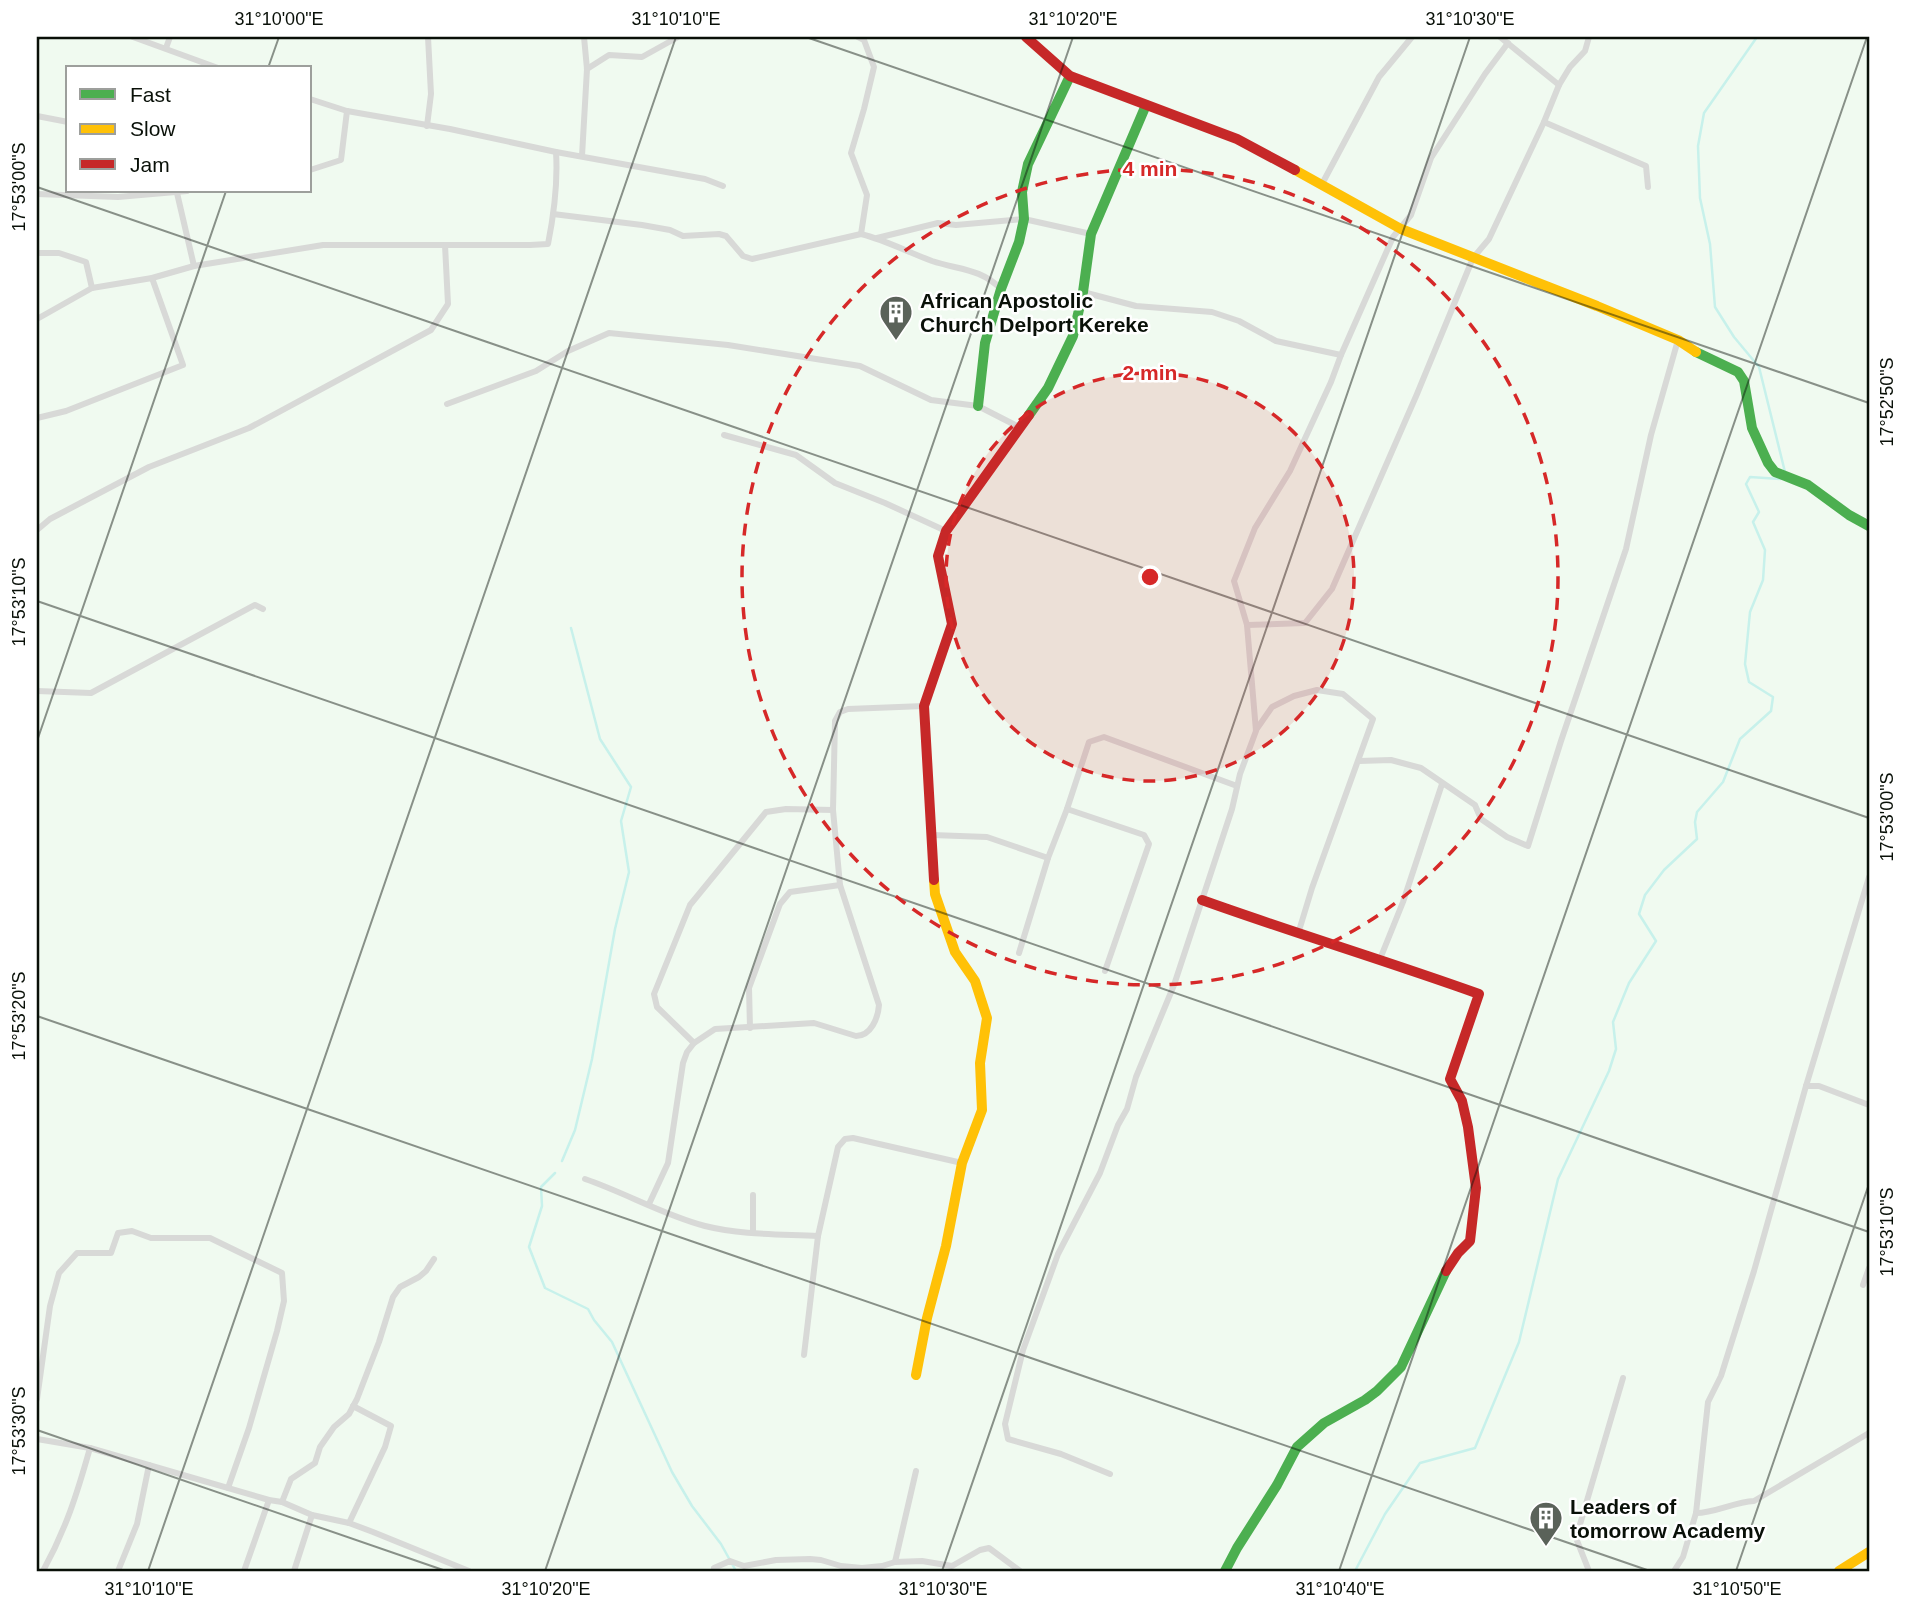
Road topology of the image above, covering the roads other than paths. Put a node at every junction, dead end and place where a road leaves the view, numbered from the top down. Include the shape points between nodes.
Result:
1 (133, 37) edge
2 (170, 37) edge
3 (428, 37) edge
4 (584, 37) edge
5 (678, 37) edge
6 (858, 37) edge
7 (1026, 37) edge
8 (1412, 37) edge
9 (1500, 37) edge
10 (1590, 37) edge
11 (1508, 43) junction
12 (166, 48) junction
13 (213, 66) edge
14 (587, 69) junction
15 (1070, 76) junction
16 (1559, 85) junction
17 (312, 100) edge
18 (1146, 105) junction
19 (347, 111) junction
20 (37, 116) edge
21 (66, 122) edge
22 (1544, 122) junction
23 (427, 126) junction
24 (556, 152) junction
25 (582, 156) junction
26 (312, 169) edge
27 (1322, 184) junction
28 (723, 186) dead end
29 (1648, 187) dead end
30 (182, 192) edge
31 (177, 193) junction
32 (37, 194) edge
33 (553, 214) junction
34 (1024, 219) junction
35 (1401, 229) junction
36 (860, 234) junction
37 (1091, 234) junction
38 (877, 238) junction
39 (445, 245) junction
40 (37, 253) edge
41 (1473, 258) junction
42 (194, 266) junction
43 (152, 278) junction
44 (92, 288) junction
45 (1001, 289) junction
46 (1083, 292) junction
47 (37, 319) edge
48 (1678, 340) junction
49 (1340, 355) junction
50 (447, 404) dead end
51 (978, 407) junction
52 (37, 418) edge
53 (1019, 426) junction
54 (724, 435) dead end
55 (1869, 526) edge
56 (37, 530) edge
57 (946, 531) junction
58 (263, 609) dead end
59 (1247, 625) junction
60 (37, 691) edge
61 (924, 706) junction
62 (1256, 731) junction
63 (1359, 761) junction
64 (1442, 784) junction
65 (1237, 786) junction
66 (1067, 809) junction
67 (833, 810) junction
68 (932, 835) junction
69 (1048, 858) junction
70 (1869, 877) edge
71 (840, 885) junction
72 (1202, 900) junction
73 (1298, 934) junction
74 (1019, 953) dead end
75 (1380, 959) junction
76 (1105, 971) dead end
77 (750, 1028) junction
78 (694, 1043) junction
79 (1806, 1086) junction
80 (1869, 1105) edge
81 (962, 1163) junction
82 (585, 1179) dead end
83 (753, 1195) dead end
84 (649, 1204) junction
85 (753, 1232) junction
86 (818, 1236) junction
87 (434, 1259) dead end
88 (1869, 1269) edge
89 (1863, 1285) dead end
90 (804, 1355) dead end
91 (916, 1375) dead end
92 (1623, 1378) dead end
93 (37, 1399) edge
94 (353, 1406) junction
95 (1869, 1433) edge
96 (37, 1439) edge
97 (90, 1448) junction
98 (149, 1465) junction
99 (916, 1471) dead end
100 (1110, 1474) dead end
101 (228, 1488) junction
102 (269, 1500) junction
103 (282, 1502) junction
104 (1696, 1513) junction
105 (312, 1515) junction
106 (349, 1523) junction
107 (1869, 1552) edge
108 (895, 1562) junction
109 (714, 1568) dead end
110 (46, 1570) edge
111 (118, 1571) edge
112 (244, 1571) edge
113 (294, 1571) edge
114 (469, 1571) edge
115 (1020, 1571) edge
116 (1225, 1571) edge
117 (1588, 1571) edge
118 (1674, 1571) edge
119 (1839, 1571) edge

1 - 12 street
2 - 12 street
3 - 23 street via 431,94
4 - 14 street
5 - 14 street via 642,57 610,55
6 - 36 street via 864,40 874,68 851,153 867,195
7 - 15 street
8 - 27 street via 1379,76
9 - 11 street
10 - 16 street via 1586,51
11 - 16 street
11 - 35 street via 1432,158
12 - 13 street
14 - 25 street
15 - 18 street
15 - 34 street via 1028,164 1022,192
16 - 22 street
17 - 19 street
18 - 27 street via 1237,139
18 - 37 street
19 - 23 street
19 - 26 street via 341,160
20 - 21 street
22 - 29 street via 1646,166
22 - 41 street via 1489,239
23 - 24 street
24 - 25 street
24 - 33 street
25 - 28 street
27 - 35 street
30 - 31 street
31 - 32 street via 118,197
31 - 42 street
33 - 36 street via 642,225 683,236 719,234 752,259
33 - 39 street via 548,244
34 - 37 street
34 - 38 street via 938,223
34 - 45 street
35 - 41 street
35 - 49 street via 1393,237
36 - 38 street
37 - 46 street
38 - 45 street via 933,261 978,272
39 - 42 street via 323,245
39 - 56 street via 448,304 431,330 249,428 149,467
40 - 44 street via 59,253 86,262
41 - 48 street
41 - 59 street via 1332,589 1305,622
42 - 43 street
43 - 44 street
43 - 52 street via 183,365
44 - 47 street
45 - 51 street via 985,343
46 - 49 street via 1136,306 1212,312 1276,341
46 - 53 street via 1073,336 1048,388
48 - 55 street via 1738,372 1744,381 1752,428 1775,472 1808,485
48 - 64 street via 1626,549 1528,846 1481,819 1475,805
49 - 59 street via 1290,471 1255,527 1234,581
50 - 51 street via 536,371 609,332 860,366 931,400
51 - 53 street
53 - 57 street
54 - 57 street via 796,455 835,482
57 - 61 street via 938,556 952,624
58 - 60 street via 255,605 91,694
59 - 62 street
61 - 67 street via 840,712 835,721
61 - 68 street
62 - 63 street via 1272,708 1294,696 1317,690 1343,694 1373,719
62 - 65 street
63 - 64 street via 1391,760 1421,768
63 - 73 street
64 - 75 street
65 - 66 street via 1104,737 1089,742
65 - 72 street
66 - 69 street
66 - 76 street via 1144,835 1149,844
67 - 71 street
67 - 78 street via 766,812 690,905 654,994 657,1007
68 - 69 street via 987,837
68 - 81 street via 935,894 955,952 975,981 987,1018 980,1063 982,1110
69 - 74 street
70 - 79 street
71 - 77 street via 790,892 780,904 749,988
71 - 77 street via 879,1004 870,1031 861,1037 814,1023
72 - 73 street
72 - 100 street via 1127,1109 1058,1254 1023,1350 1005,1424 1008,1439
73 - 75 street
75 - 116 street via 1479,993 1450,1079 1462,1101 1476,1188 1470,1241 1438,1285 1401,1367 1377,1391 1324,1423 1297,1447
77 - 78 street via 715,1029
78 - 84 street via 683,1063 668,1163
79 - 80 street via 1819,1086
79 - 104 street via 1754,1271 1721,1376 1708,1402
81 - 86 street via 845,1139 838,1147
81 - 91 street
82 - 84 street
83 - 85 street
84 - 85 street via 684,1220
85 - 86 street
86 - 90 street
87 - 94 street via 393,1297
88 - 89 street
92 - 117 street via 1576,1538
93 - 101 street via 59,1273 77,1253 111,1253 118,1233 132,1231 151,1238 210,1238 282,1273 284,1301 270,1362
94 - 103 street via 320,1447 315,1463 291,1479
94 - 106 street via 391,1426
95 - 104 street via 1754,1501
96 - 97 street
97 - 98 street
97 - 110 street via 71,1513
98 - 101 street
98 - 111 street via 136,1524
99 - 108 street
101 - 102 street
102 - 103 street
102 - 112 street
103 - 105 street
104 - 118 street
105 - 106 street
105 - 113 street
106 - 114 street
107 - 119 street
108 - 109 street via 862,1567 810,1559 744,1566 730,1561
108 - 115 street via 951,1566 989,1548

